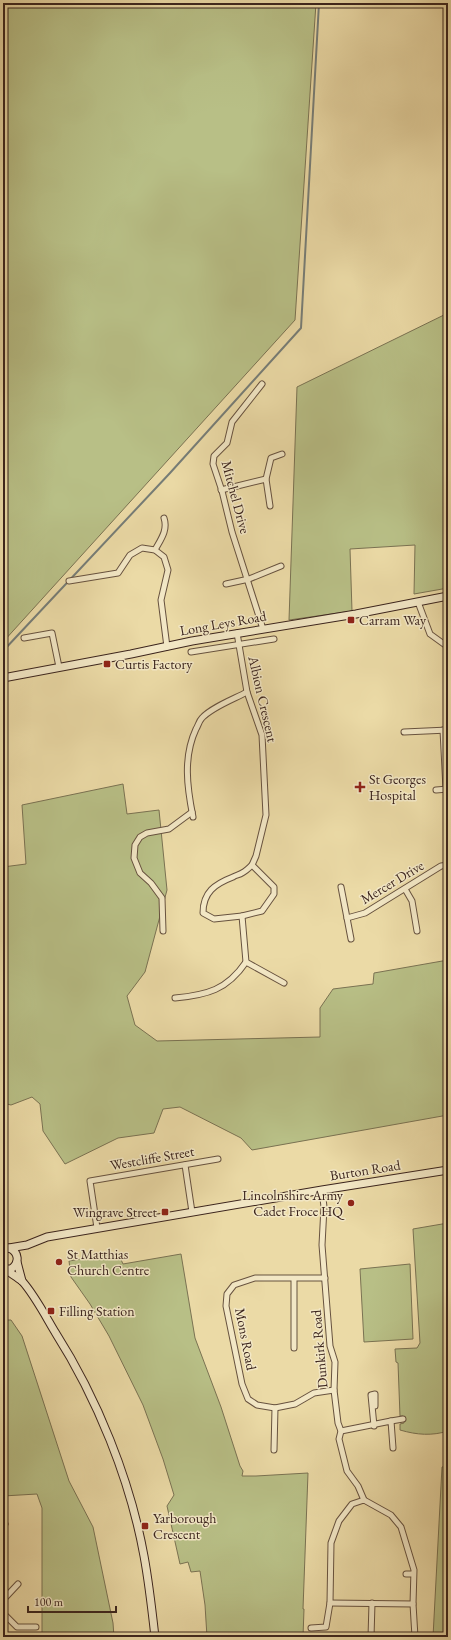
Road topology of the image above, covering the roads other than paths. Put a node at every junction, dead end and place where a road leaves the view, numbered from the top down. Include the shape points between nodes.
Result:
1 (262, 384) dead end
2 (282, 454) dead end
3 (266, 479) junction
4 (221, 490) junction
5 (270, 506) dead end
6 (164, 518) dead end
7 (155, 550) junction
8 (281, 566) dead end
9 (249, 579) junction
10 (69, 582) dead end
11 (226, 584) dead end
12 (448, 596) edge
13 (418, 602) junction
14 (263, 629) junction
15 (238, 633) junction
16 (24, 638) dead end
17 (274, 639) dead end
18 (239, 644) junction
19 (167, 647) junction
20 (448, 647) edge
21 (191, 652) dead end
22 (59, 667) junction
23 (3, 678) edge
24 (247, 692) junction
25 (446, 730) edge
26 (404, 732) dead end
27 (447, 789) edge
28 (436, 790) dead end
29 (252, 865) junction
30 (448, 865) edge
31 (341, 887) dead end
32 (406, 888) junction
33 (242, 916) junction
34 (347, 918) junction
35 (163, 931) dead end
36 (417, 931) dead end
37 (351, 939) dead end
38 (246, 962) junction
39 (284, 983) dead end
40 (175, 998) dead end
41 (218, 1159) dead end
42 (185, 1165) junction
43 (448, 1170) edge
44 (322, 1190) junction
45 (192, 1212) junction
46 (97, 1228) junction
47 (27, 1244) junction
48 (6, 1248) edge
49 (17, 1261) junction
50 (4, 1269) edge
51 (325, 1278) junction
52 (294, 1279) junction
53 (22, 1281) junction
54 (294, 1348) dead end
55 (334, 1390) junction
56 (372, 1406) dead end
57 (275, 1408) junction
58 (403, 1419) dead end
59 (391, 1421) junction
60 (374, 1426) junction
61 (341, 1431) junction
62 (393, 1448) dead end
63 (274, 1450) dead end
64 (364, 1500) junction
65 (406, 1574) dead end
66 (413, 1574) junction
67 (330, 1575) junction
68 (336, 1575) dead end
69 (18, 1584) dead end
70 (3, 1600) edge
71 (330, 1603) junction
72 (372, 1603) junction
73 (413, 1604) junction
74 (3, 1613) edge
75 (36, 1627) dead end
76 (311, 1628) dead end
77 (422, 1636) dead end
78 (155, 1637) edge
79 (370, 1637) edge

1 - 4 street, Mitchel Drive via 232,422 227,443 214,456 212,464
2 - 3 street via 271,458
3 - 4 street
3 - 5 street
4 - 9 street, Mitchel Drive via 232,532
6 - 7 street via 166,523 163,535
7 - 10 street via 142,548 130,555 118,573
7 - 19 street via 164,557 168,570 160,600
8 - 9 street
9 - 11 street
9 - 14 street, Mitchel Drive
12 - 13 main road, Long Leys Road
13 - 14 main road, Long Leys Road
13 - 20 street via 430,634
14 - 15 main road, Long Leys Road
15 - 18 street, Albion Crescent
15 - 19 main road, Long Leys Road
16 - 22 street via 52,634
17 - 18 street
18 - 21 street
18 - 24 street, Albion Crescent
19 - 22 main road, Long Leys Road
22 - 23 main road, Long Leys Road
24 - 29 street, Albion Crescent via 262,735 266,816
24 - 35 street via 201,718 193,736 187,763 188,792 193,814 169,830 140,836 135,845 134,858 140,873 162,898
25 - 26 street
25 - 27 street
27 - 28 street
29 - 33 street via 274,887 274,894 262,911
29 - 33 street via 241,874 210,889 203,904 203,913 214,919
30 - 32 street, Mercer Drive via 441,866
31 - 34 street, Mercer Drive
32 - 34 street, Mercer Drive via 365,913
32 - 36 street via 412,901
33 - 38 street
34 - 37 street, Mercer Drive
38 - 39 street
38 - 40 street via 237,974 221,987 197,996
41 - 42 street, Westcliffe Street
42 - 45 street
42 - 46 street, Westcliffe Street via 90,1182
43 - 44 main road, Burton Road
44 - 45 main road, Burton Road
44 - 51 street, Dunkirk Road
45 - 46 main road, Burton Road
46 - 47 main road, Burton Road via 48,1237
47 - 48 main road, Burton Road
47 - 49 main road
48 - 49 main road via 16,1252
49 - 50 main road via 11,1269
49 - 53 main road
50 - 53 main road
51 - 52 street, Mons Road
51 - 55 street, Dunkirk Road via 330,1346 335,1362
52 - 54 street
52 - 57 street, Mons Road via 255,1278 234,1285 227,1294 226,1307 242,1384 248,1399 257,1405
53 - 78 main road via 64,1345 93,1400 116,1459 131,1502 144,1555
55 - 57 street, Mons Road via 314,1393 295,1404
55 - 61 street, Dunkirk Road
56 - 60 street
57 - 63 street
58 - 59 street
59 - 60 street
59 - 62 street
60 - 61 street
61 - 64 street, Dunkirk Road via 339,1439 347,1471
64 - 66 street via 391,1515 401,1527
64 - 67 street via 352,1504 339,1521 331,1543
65 - 66 street
66 - 73 street
67 - 68 street
67 - 71 street
69 - 70 street
71 - 72 street
71 - 76 street via 326,1627
72 - 73 street
72 - 79 street
73 - 77 street via 415,1637
74 - 75 street via 17,1627

